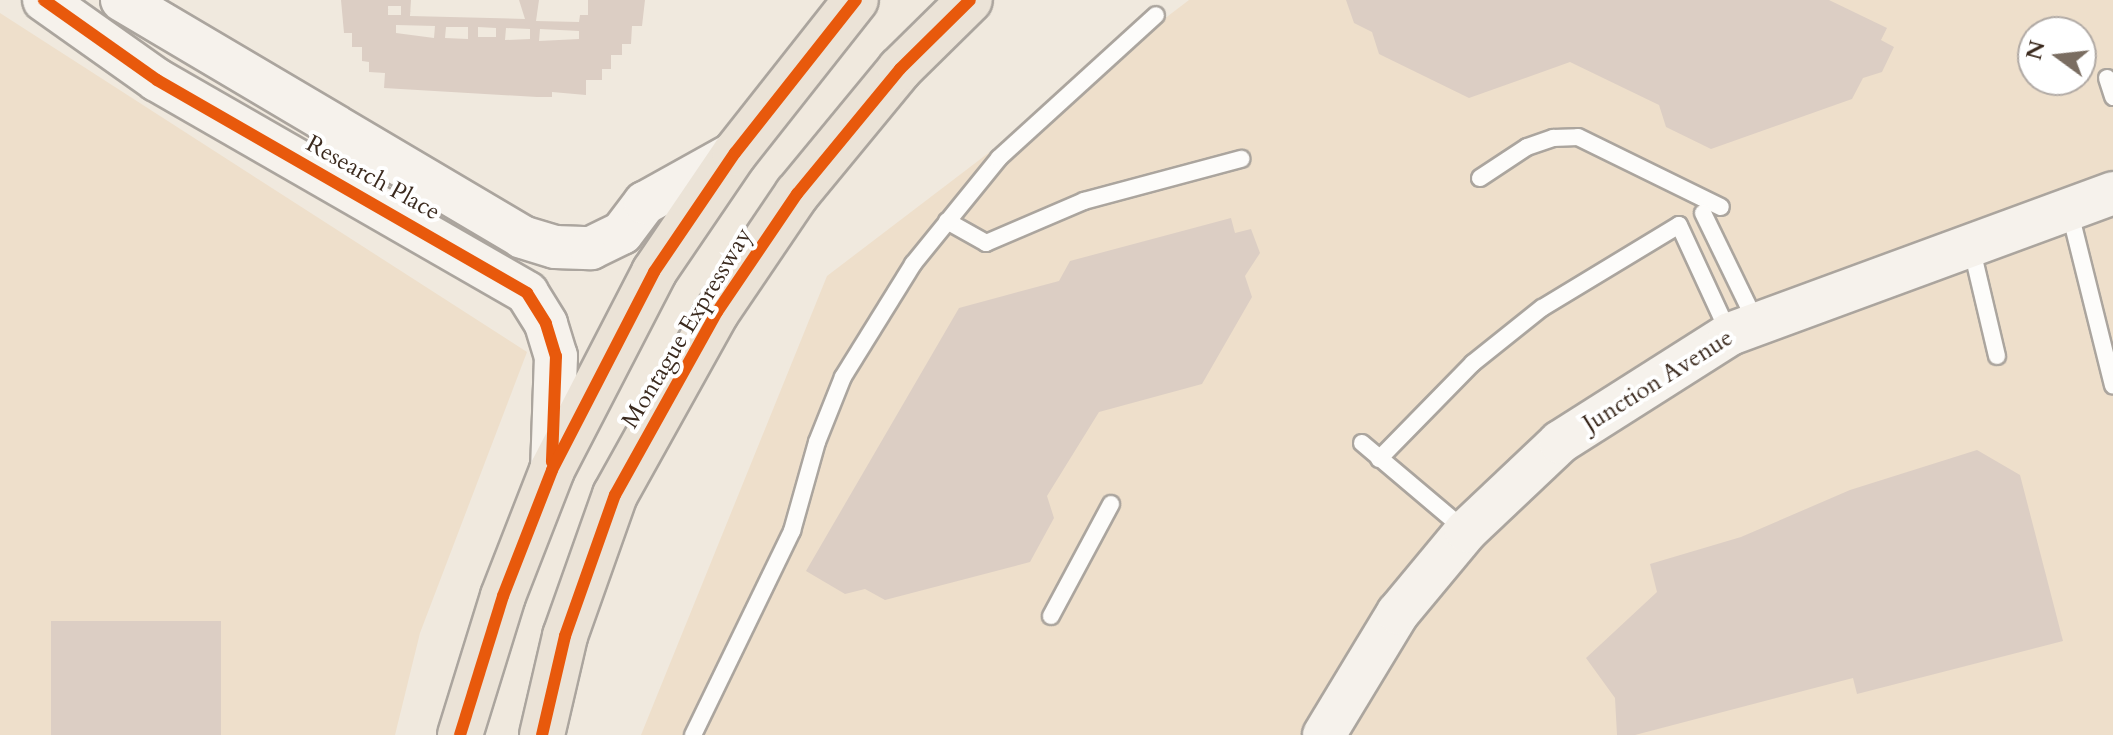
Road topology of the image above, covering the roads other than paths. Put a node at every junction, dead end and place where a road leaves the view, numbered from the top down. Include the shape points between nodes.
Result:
1 (44, 0) edge
2 (122, 0) edge
3 (856, 0) edge
4 (970, 0) edge
5 (1156, 15) dead end
6 (2107, 78) dead end
7 (2113, 97) edge
8 (735, 153) junction
9 (1241, 159) dead end
10 (1480, 178) dead end
11 (2113, 193) edge
12 (1721, 207) dead end
13 (2069, 208) junction
14 (1703, 213) dead end
15 (947, 221) junction
16 (1970, 245) junction
17 (1743, 329) junction
18 (1997, 356) dead end
19 (2113, 386) edge
20 (1362, 443) dead end
21 (1379, 459) junction
22 (552, 470) junction
23 (1111, 504) dead end
24 (1466, 531) junction
25 (1051, 616) dead end
26 (460, 735) edge
27 (542, 735) edge
28 (693, 735) edge
29 (1324, 735) edge

1 - 22 street, Research Place via 157,80 527,293 546,324 556,356
2 - 8 street, Research Place via 522,237 555,247 591,248 622,233 645,203
3 - 8 highway, Montague Expressway
4 - 27 highway, Montague Expressway via 900,69 797,194 717,312 615,495 565,636
5 - 15 lane via 999,158
6 - 7 lane
8 - 22 highway, Montague Expressway via 654,272
9 - 15 lane via 1084,201 986,243
10 - 12 lane via 1527,147 1578,137
11 - 13 street, Junction Avenue
13 - 16 street, Junction Avenue
13 - 19 lane
14 - 17 lane
15 - 28 lane via 913,264 843,377 817,442 792,531
16 - 17 street, Junction Avenue
16 - 18 lane
17 - 21 lane via 1679,225 1542,308 1473,363
17 - 24 street, Junction Avenue via 1560,442
20 - 21 lane
21 - 24 lane
22 - 26 highway, Montague Expressway via 503,596
23 - 25 lane
24 - 29 street, Junction Avenue via 1398,613

